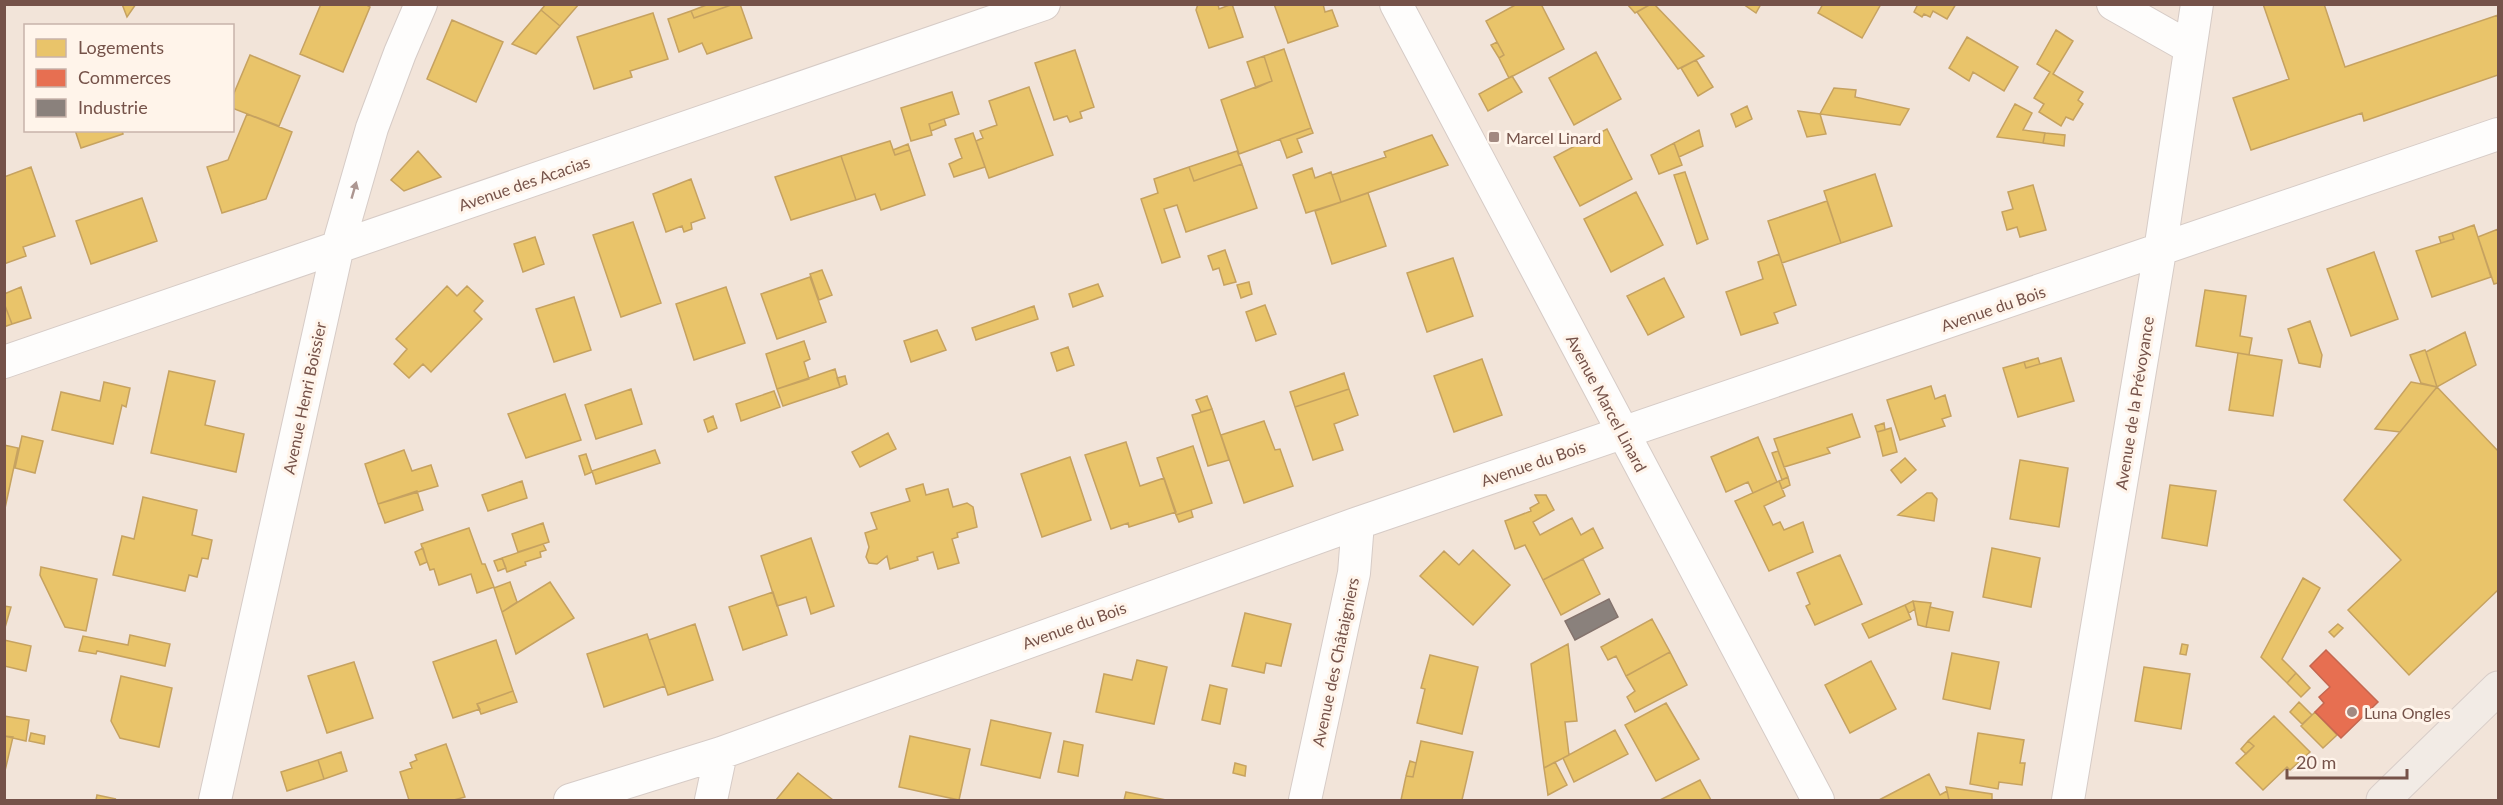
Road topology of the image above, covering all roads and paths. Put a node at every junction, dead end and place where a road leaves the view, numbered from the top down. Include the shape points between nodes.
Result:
1 (421, 4) edge
2 (1044, 4) edge
3 (1396, 4) edge
4 (2113, 4) edge
5 (2197, 4) edge
6 (2189, 47) junction
7 (2499, 134) edge
8 (338, 246) junction
9 (2160, 251) junction
10 (4, 362) edge
11 (1622, 433) junction
12 (1358, 523) junction
13 (2498, 692) edge
14 (721, 753) junction
15 (215, 801) edge
16 (570, 801) edge
17 (711, 801) edge
18 (1305, 801) edge
19 (1818, 801) edge
20 (2068, 801) edge
21 (2383, 801) edge

8 -> 1 street, Avenue Henri Boissier via 372,128
2 - 8 street, Avenue des Acacias
3 - 11 street, Avenue Marcel Linard
4 - 6 street
5 - 6 street, Avenue de la Prévoyance
6 - 9 street, Avenue de la Prévoyance
7 - 9 street, Avenue du Bois
8 - 10 street, Avenue des Acacias
8 - 15 street, Avenue Henri Boissier
9 - 11 street, Avenue du Bois
9 - 20 street, Avenue de la Prévoyance
11 - 12 street, Avenue du Bois
11 - 19 street, Avenue Marcel Linard
12 - 14 street, Avenue du Bois
12 - 18 street, Avenue des Châtaigniers via 1354,573
13 - 21 main road
14 - 16 street, Avenue du Bois
14 - 17 street

